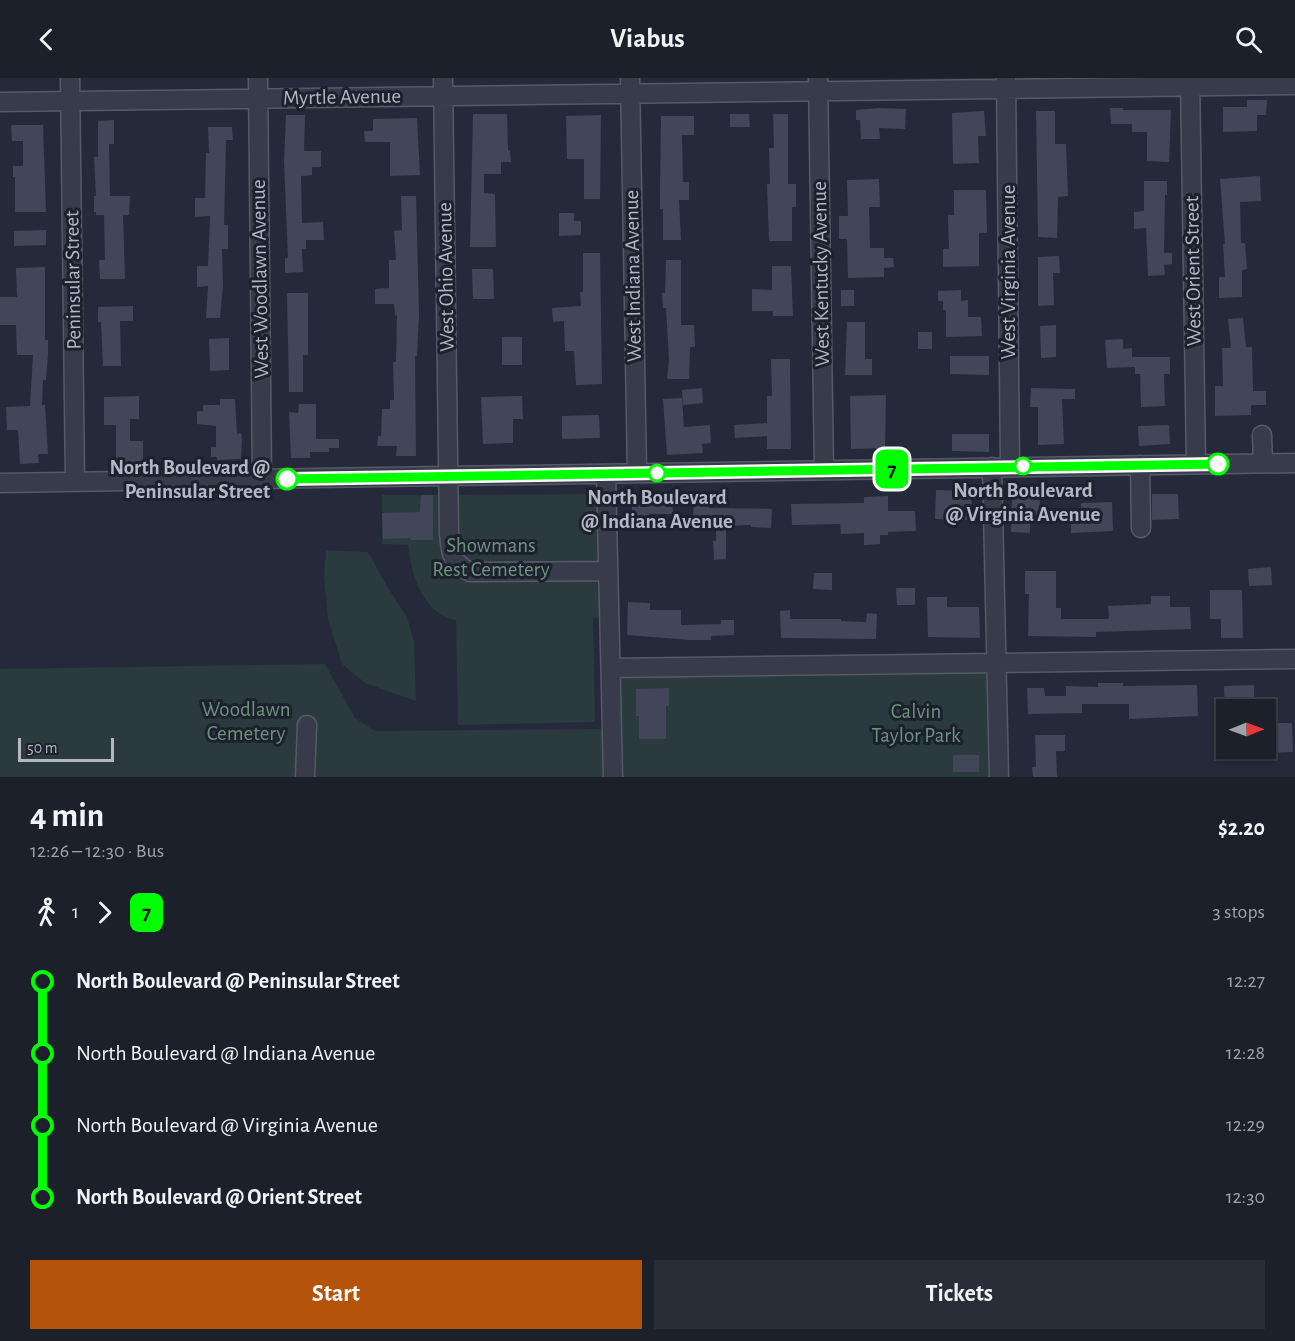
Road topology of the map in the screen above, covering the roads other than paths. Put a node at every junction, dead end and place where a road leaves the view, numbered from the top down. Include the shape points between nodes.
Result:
1 (70, 78) edge
2 (258, 78) edge
3 (1190, 82) edge
4 (1007, 83) edge
5 (630, 85) edge
6 (818, 85) edge
7 (1295, 85) edge
8 (443, 87) edge
9 (259, 98) junction
10 (71, 101) junction
11 (0, 102) edge
12 (1262, 435) dead end
13 (1263, 463) junction
14 (1295, 463) edge
15 (1196, 464) junction
16 (1140, 465) junction
17 (1001, 467) junction
18 (824, 470) junction
19 (637, 473) junction
20 (606, 474) junction
21 (449, 477) junction
22 (262, 479) junction
23 (75, 482) junction
24 (0, 483) edge
25 (1141, 528) dead end
26 (608, 571) junction
27 (1295, 659) edge
28 (997, 663) junction
29 (611, 668) junction
30 (307, 725) dead end
31 (305, 777) edge
32 (613, 777) edge
33 (999, 777) edge

1 - 10 street, Peninsular Street
2 - 9 street, West Woodlawn Avenue
3 - 4 street, Myrtle Avenue
3 - 7 street, Myrtle Avenue
3 - 15 street, West Orient Street
4 - 6 street, Myrtle Avenue
4 - 17 street, West Virginia Avenue
5 - 6 street, Myrtle Avenue
5 - 8 street, Myrtle Avenue
5 - 19 street, West Indiana Avenue
6 - 18 street, West Kentucky Avenue
8 - 9 street, Myrtle Avenue
8 - 21 street, West Ohio Avenue
9 - 10 street, Myrtle Avenue
9 - 22 street, West Woodlawn Avenue
10 - 11 street, Myrtle Avenue
10 - 23 street, Peninsular Street
12 - 13 street
13 - 14 street
13 - 15 street
15 - 16 street
16 - 17 street
16 - 25 street
17 - 18 street
17 - 28 street, West Virginia Avenue
18 - 19 street
19 - 20 street
20 - 21 street
20 - 26 street
21 - 22 street
21 - 26 street, West Ohio Avenue via 449,533 452,555 459,566 470,572 487,573
22 - 23 street
23 - 24 street
26 - 29 street
27 - 28 street
28 - 29 street
28 - 33 street, West Virginia Avenue
29 - 32 street
30 - 31 street

